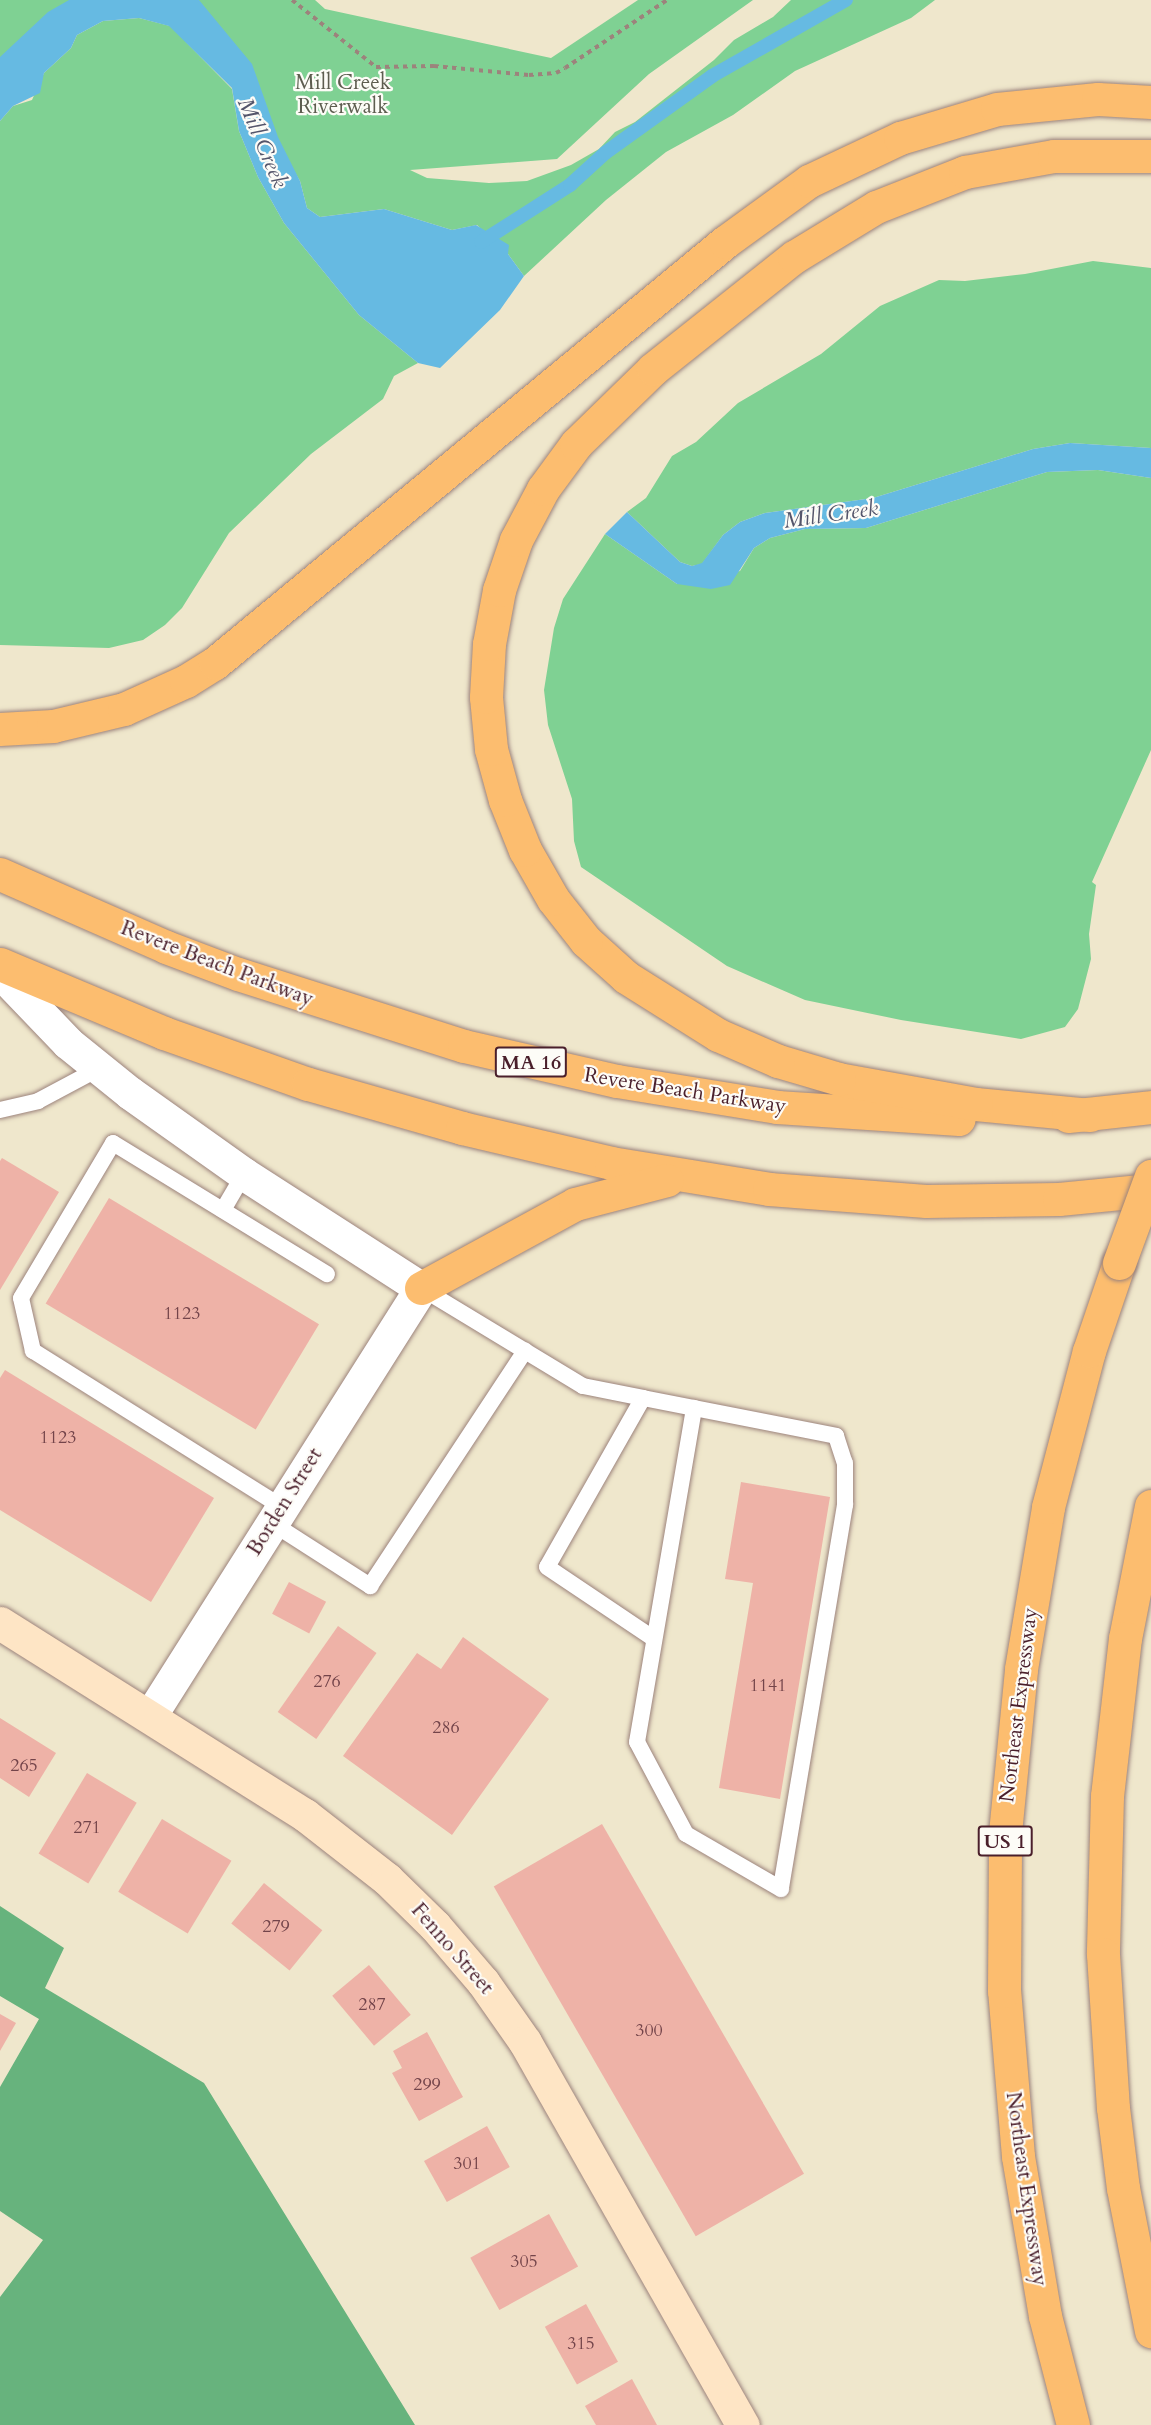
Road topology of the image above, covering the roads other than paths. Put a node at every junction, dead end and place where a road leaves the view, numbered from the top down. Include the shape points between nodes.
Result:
1 (1151, 102) edge
2 (1151, 156) edge
3 (0, 729) edge
4 (0, 874) edge
5 (0, 964) edge
6 (0, 972) edge
7 (98, 1068) junction
8 (1151, 1107) edge
9 (0, 1110) edge
10 (1090, 1115) junction
11 (244, 1174) junction
12 (1151, 1176) edge
13 (690, 1178) junction
14 (1151, 1190) edge
15 (224, 1210) junction
16 (327, 1274) dead end
17 (421, 1288) junction
18 (525, 1351) junction
19 (643, 1398) junction
20 (694, 1408) junction
21 (1151, 1506) edge
22 (277, 1515) junction
23 (0, 1623) edge
24 (654, 1639) junction
25 (150, 1716) junction
26 (1151, 2331) edge
27 (743, 2425) edge
28 (1073, 2425) edge

1 - 3 highway via 1087,100 997,109 900,138 809,181 725,242 215,663 124,709 53,726
2 - 10 highway via 1054,156 965,172 876,207 794,256 654,369 576,444 543,489 516,540 499,590 489,644 486,697 491,749 504,800 525,850 553,899 586,940 626,977 718,1035 778,1061 839,1079 976,1104
4 - 10 highway, Revere Beach Parkway / MA 16 via 166,947 314,1001 541,1065 700,1096 855,1115 1014,1119
5 - 13 highway via 164,1033 374,1104 536,1147
6 - 7 street via 44,1020
7 - 9 lane via 38,1101
7 - 11 street
8 - 10 highway, Revere Beach Parkway / MA 16
11 - 15 lane
11 - 17 street
12 - 28 highway, Northeast Expressway / US 1, bridge via 1089,1351 1048,1507 1021,1669 1005,1833 1004,1991 1016,2145 1045,2316
13 - 14 highway via 845,1197 926,1201 1059,1199
13 - 17 highway via 639,1185 575,1204
15 - 16 lane
15 - 22 lane via 113,1143 21,1298 33,1351
17 - 18 lane
17 - 22 street, Borden Street
18 - 19 lane via 583,1386
18 - 22 lane via 370,1586
19 - 20 lane
19 - 24 lane via 547,1567
20 - 24 lane
20 - 24 lane via 836,1436 845,1463 845,1505 780,1889 686,1834 637,1742
21 - 26 highway via 1126,1629 1107,1796 1103,1954 1113,2108 1123,2188
22 - 25 street, Borden Street
23 - 25 street, Fenno Street
25 - 27 street, Fenno Street via 282,1800 347,1847 387,1879 458,1951 505,2011 540,2067

